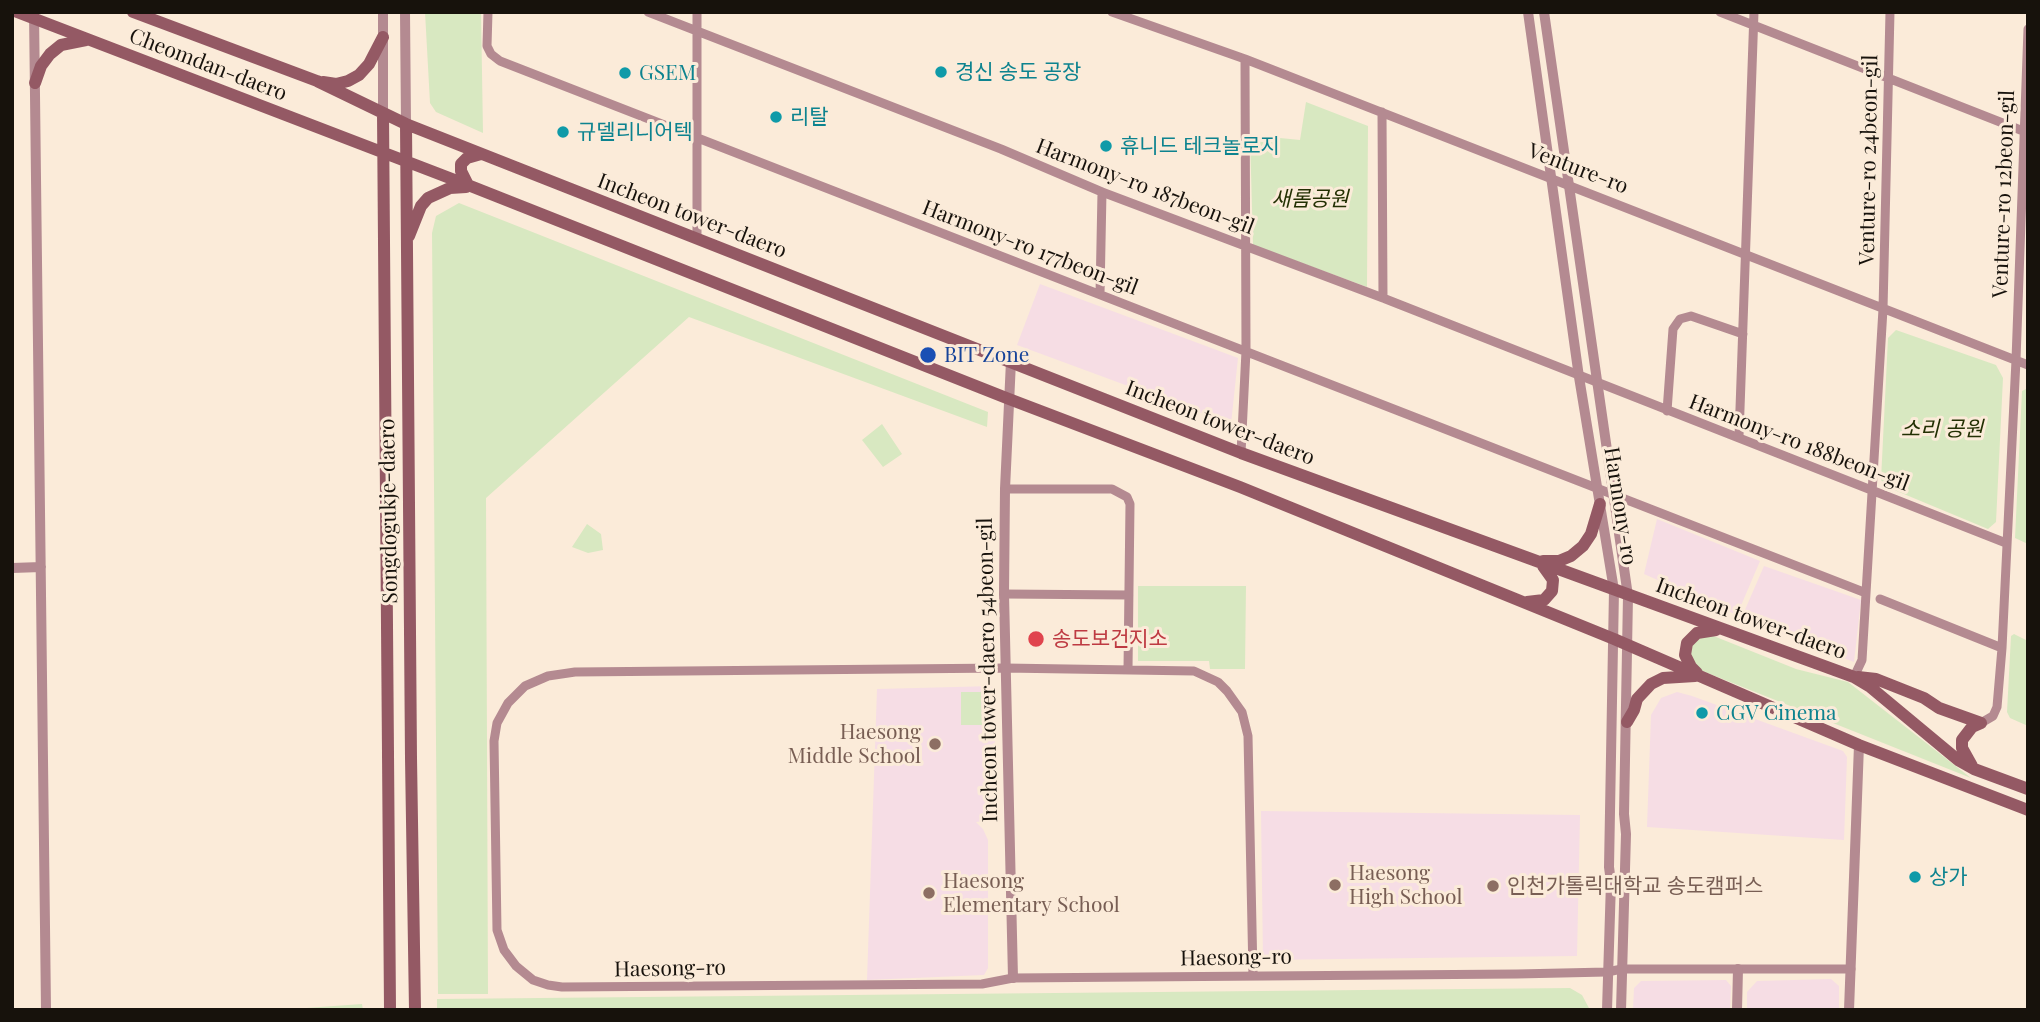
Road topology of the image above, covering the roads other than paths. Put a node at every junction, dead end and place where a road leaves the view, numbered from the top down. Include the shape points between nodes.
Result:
1 (18, 12) edge
2 (133, 12) edge
3 (383, 12) edge
4 (405, 12) edge
5 (488, 12) edge
6 (648, 12) edge
7 (697, 12) edge
8 (1112, 12) edge
9 (1528, 12) edge
10 (1544, 12) edge
11 (1720, 12) edge
12 (1754, 12) edge
13 (1890, 12) edge
14 (34, 15) edge
15 (1754, 25) junction
16 (2028, 29) edge
17 (697, 32) junction
18 (383, 37) junction
19 (88, 40) junction
20 (1245, 59) junction
21 (1887, 78) junction
22 (317, 81) junction
23 (35, 83) junction
24 (1382, 112) junction
25 (383, 114) junction
26 (406, 124) junction
27 (2023, 131) junction
28 (698, 137) junction
29 (481, 154) junction
30 (384, 155) junction
31 (406, 161) junction
32 (1552, 178) junction
33 (1569, 185) junction
34 (470, 186) junction
35 (1102, 192) junction
36 (697, 238) junction
37 (406, 243) junction
38 (1246, 246) junction
39 (1746, 253) junction
40 (1100, 294) junction
41 (1383, 298) junction
42 (1883, 309) junction
43 (1743, 334) junction
44 (1246, 351) junction
45 (2016, 360) junction
46 (1011, 361) junction
47 (2028, 365) edge
48 (1579, 377) junction
49 (1596, 383) junction
50 (1009, 399) junction
51 (1667, 411) junction
52 (1739, 437) junction
53 (1241, 453) junction
54 (1597, 488) junction
55 (1005, 489) junction
56 (1871, 490) junction
57 (1614, 494) junction
58 (1600, 504) junction
59 (2006, 543) junction
60 (1538, 562) junction
61 (41, 567) junction
62 (12, 568) edge
63 (1614, 590) junction
64 (1866, 593) junction
65 (1004, 594) junction
66 (1129, 595) junction
67 (1628, 596) junction
68 (1880, 599) dead end
69 (1523, 602) junction
70 (1734, 634) junction
71 (1614, 639) junction
72 (1627, 644) junction
73 (2002, 648) junction
74 (1005, 668) junction
75 (1128, 669) junction
76 (1702, 677) junction
77 (1854, 677) junction
78 (1962, 716) junction
79 (1627, 722) junction
80 (1981, 723) junction
81 (1967, 732) junction
82 (1859, 745) junction
83 (1974, 769) junction
84 (2028, 789) edge
85 (2028, 810) edge
86 (1622, 969) junction
87 (1738, 969) junction
88 (1851, 969) junction
89 (1607, 972) junction
90 (1253, 975) junction
91 (1013, 978) junction
92 (46, 1010) edge
93 (390, 1010) edge
94 (415, 1010) edge
95 (1607, 1010) edge
96 (1622, 1010) edge
97 (1737, 1010) edge
98 (1849, 1010) edge

1 - 14 main road, Cheomdan-daero
2 - 22 main road, Cheomdan-daero
3 - 18 street, Songdogukje-daero
4 - 26 street, Songdogukje-daero
5 - 28 street, Harmony-ro 177beon-gil via 487,46 500,61
6 - 17 street, Harmony-ro 187beon-gil
7 - 17 street
8 - 20 street, Venture-ro
9 - 32 street, Harmony-ro
10 - 33 street, Harmony-ro
11 - 15 street
12 - 15 street
13 - 21 street, Venture-ro 24beon-gil
14 - 19 main road, Cheomdan-daero
14 - 23 street
15 - 21 street
15 - 39 street
16 - 27 street, Venture-ro 12beon-gil
17 - 28 street
17 - 35 street, Harmony-ro 187beon-gil
18 - 22 main road via 359,75 336,84
18 - 25 street, Songdogukje-daero
19 - 23 main road via 61,46 50,54
19 - 30 main road, Cheomdan-daero
20 - 24 street, Venture-ro
20 - 38 street
21 - 27 street
21 - 42 street, Venture-ro 24beon-gil
22 - 25 main road, Cheomdan-daero
23 - 61 street
24 - 32 street, Venture-ro
24 - 41 street
25 - 26 main road, Incheon tower-daero
25 - 30 main road, Songdogukje-daero
26 - 29 main road, Incheon tower-daero
26 - 31 main road, Songdogukje-daero
27 - 45 street, Venture-ro 12beon-gil
28 - 36 street
28 - 40 street, Harmony-ro 177beon-gil
29 - 34 main road via 461,164
29 - 36 main road, Incheon tower-daero
30 - 31 main road
30 - 93 main road, Songdogukje-daero
31 - 34 main road
31 - 37 main road, Songdogukje-daero
32 - 33 street, Venture-ro
32 - 48 street, Harmony-ro
33 - 39 street, Venture-ro
33 - 49 street, Harmony-ro
34 - 37 main road via 450,188 428,198
34 - 50 main road
35 - 38 street, Harmony-ro 187beon-gil
35 - 40 street
36 - 46 main road, Incheon tower-daero
37 - 94 main road, Songdogukje-daero
38 - 41 street, Harmony-ro 187beon-gil
38 - 44 street
39 - 42 street, Venture-ro
39 - 43 street
40 - 44 street, Harmony-ro 177beon-gil
41 - 48 street, Harmony-ro 187beon-gil
42 - 45 street, Venture-ro
42 - 56 street, Venture-ro 24beon-gil
43 - 51 street via 1691,316 1680,319 1673,329
43 - 52 street
44 - 53 street
44 - 54 street, Harmony-ro 177beon-gil
45 - 47 street, Venture-ro
45 - 59 street, Venture-ro 12beon-gil
46 - 50 street, Incheon tower-daero 54beon-gil
46 - 53 main road, Incheon tower-daero
48 - 49 street, Harmony-ro 188beon-gil
48 - 54 street, Harmony-ro
49 - 51 street, Harmony-ro 188beon-gil
49 - 57 street, Harmony-ro
50 - 55 street, Incheon tower-daero 54beon-gil
50 - 69 main road
51 - 52 street, Harmony-ro 188beon-gil
52 - 56 street, Harmony-ro 188beon-gil
53 - 60 main road, Incheon tower-daero
54 - 57 street, Harmony-ro 177beon-gil
54 - 58 street, Harmony-ro
55 - 65 street, Incheon tower-daero 54beon-gil
55 - 66 street via 1112,489 1123,493 1130,504
56 - 59 street, Harmony-ro 188beon-gil
56 - 64 street, Venture-ro 24beon-gil
57 - 64 street, Harmony-ro 177beon-gil
57 - 67 street, Harmony-ro
58 - 60 main road via 1583,546 1559,561
58 - 63 street, Harmony-ro
59 - 73 street, Venture-ro 12beon-gil
60 - 63 main road, Incheon tower-daero
60 - 69 main road via 1553,580 1552,591 1541,601
61 - 62 street
61 - 92 street
63 - 67 main road, Incheon tower-daero
63 - 71 street, Harmony-ro
64 - 77 street, Venture-ro 24beon-gil via 1862,660
65 - 66 street
65 - 74 street, Incheon tower-daero 54beon-gil
66 - 75 street
67 - 70 main road, Incheon tower-daero
67 - 72 street, Harmony-ro
68 - 73 street
69 - 71 main road
70 - 76 main road via 1704,630 1691,637 1685,655
70 - 77 main road, Incheon tower-daero
71 - 72 main road
71 - 89 street, Harmony-ro
72 - 76 main road
72 - 79 street, Harmony-ro
73 - 80 street, Venture-ro 12beon-gil via 1997,707 1993,716
74 - 75 street, Haesong-ro
74 - 91 street, Incheon tower-daero 54beon-gil
74 - 91 street, Haesong-ro via 575,672 532,682 508,703 495,732 497,918 499,940 516,966 533,980 562,987 982,984
75 - 90 street, Haesong-ro via 1179,669 1208,677 1227,691 1242,712 1248,736
76 - 79 main road via 1663,678 1651,684 1637,699
76 - 82 main road
77 - 78 main road via 1876,679
77 - 83 main road, Incheon tower-daero
78 - 80 main road
78 - 81 main road via 1969,725
79 - 86 street, Harmony-ro
80 - 81 main road
81 - 83 main road via 1962,748
82 - 85 main road
82 - 88 street
83 - 84 main road, Incheon tower-daero
86 - 87 street, Haesong-ro
86 - 89 street, Haesong-ro
86 - 96 street, Harmony-ro
87 - 88 street, Haesong-ro
87 - 97 street
88 - 98 street
89 - 90 street, Haesong-ro
89 - 95 street, Harmony-ro
90 - 91 street, Haesong-ro

